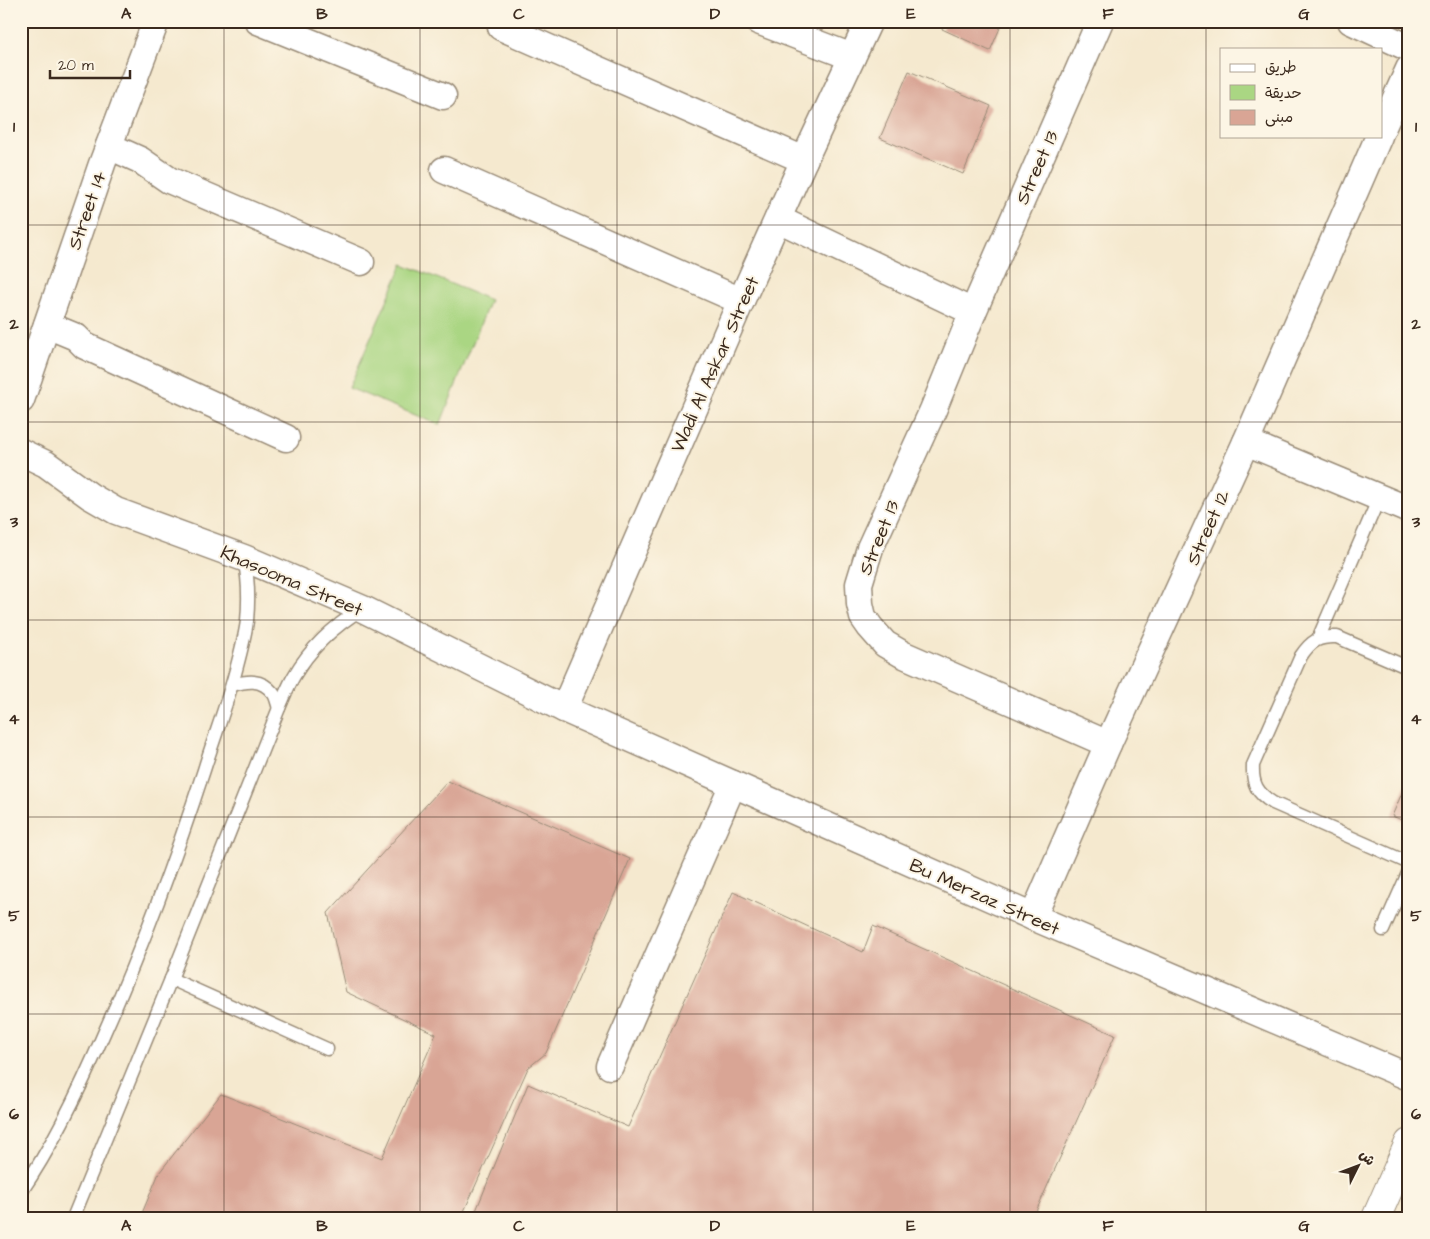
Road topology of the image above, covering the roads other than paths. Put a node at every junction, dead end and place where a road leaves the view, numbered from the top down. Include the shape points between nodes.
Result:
1 (156, 21) edge
2 (258, 21) edge
3 (758, 21) edge
4 (869, 21) edge
5 (1100, 21) edge
6 (1351, 21) edge
7 (501, 28) dead end
8 (1409, 48) edge
9 (852, 57) junction
10 (1409, 69) edge
11 (443, 96) dead end
12 (1382, 130) edge
13 (1378, 138) edge
14 (105, 155) junction
15 (804, 160) junction
16 (444, 170) dead end
17 (778, 219) junction
18 (361, 262) dead end
19 (741, 301) junction
20 (972, 312) junction
21 (45, 333) junction
22 (21, 400) edge
23 (286, 438) dead end
24 (1246, 442) junction
25 (21, 452) edge
26 (1379, 498) junction
27 (1409, 510) edge
28 (244, 558) junction
29 (363, 608) junction
30 (1318, 640) junction
31 (1409, 668) edge
32 (232, 686) junction
33 (279, 708) junction
34 (564, 708) junction
35 (1108, 744) junction
36 (733, 784) junction
37 (1409, 863) edge
38 (1409, 872) edge
39 (1033, 918) junction
40 (1383, 930) dead end
41 (171, 979) junction
42 (327, 1049) dead end
43 (610, 1066) dead end
44 (1409, 1077) edge
45 (1409, 1143) edge
46 (21, 1192) edge
47 (73, 1218) edge
48 (1376, 1218) edge

1 - 14 street, Street 14
2 - 11 street
3 - 9 street
4 - 9 street, Wadi Al Askar Street
5 - 20 street, Street 13
6 - 8 street
7 - 15 street
9 - 15 street, Wadi Al Askar Street
10 - 12 street
13 - 24 street, Street 12
14 - 18 street via 135,175 169,180
14 - 21 street, Street 14
15 - 17 street, Wadi Al Askar Street
16 - 19 street
17 - 19 street, Wadi Al Askar Street
17 - 20 street
19 - 34 street, Wadi Al Askar Street
20 - 35 street, Street 13 via 933,410 870,548 859,584 863,617 885,644 902,654
21 - 22 street, Street 14
21 - 23 street via 72,348 85,346
24 - 26 street
24 - 35 street, Street 12
25 - 28 street, Khasooma Street via 46,464 116,511
26 - 27 street
26 - 30 lane
28 - 29 street, Khasooma Street
28 - 32 lane via 248,578 247,616
29 - 33 lane via 316,645 293,678
29 - 34 street, Khasooma Street
30 - 31 lane via 1327,636 1338,637
30 - 37 lane via 1301,656 1253,765 1256,788 1274,804
32 - 33 lane via 246,681 262,683 274,693
32 - 46 lane via 187,823 123,990 87,1072 38,1168
33 - 41 lane
34 - 36 street, Bu Merzaz Street
35 - 39 street, Street 12
36 - 39 street, Bu Merzaz Street
36 - 43 street
38 - 40 lane
39 - 44 street, Bu Merzaz Street
41 - 42 lane
41 - 47 lane
45 - 48 main road

